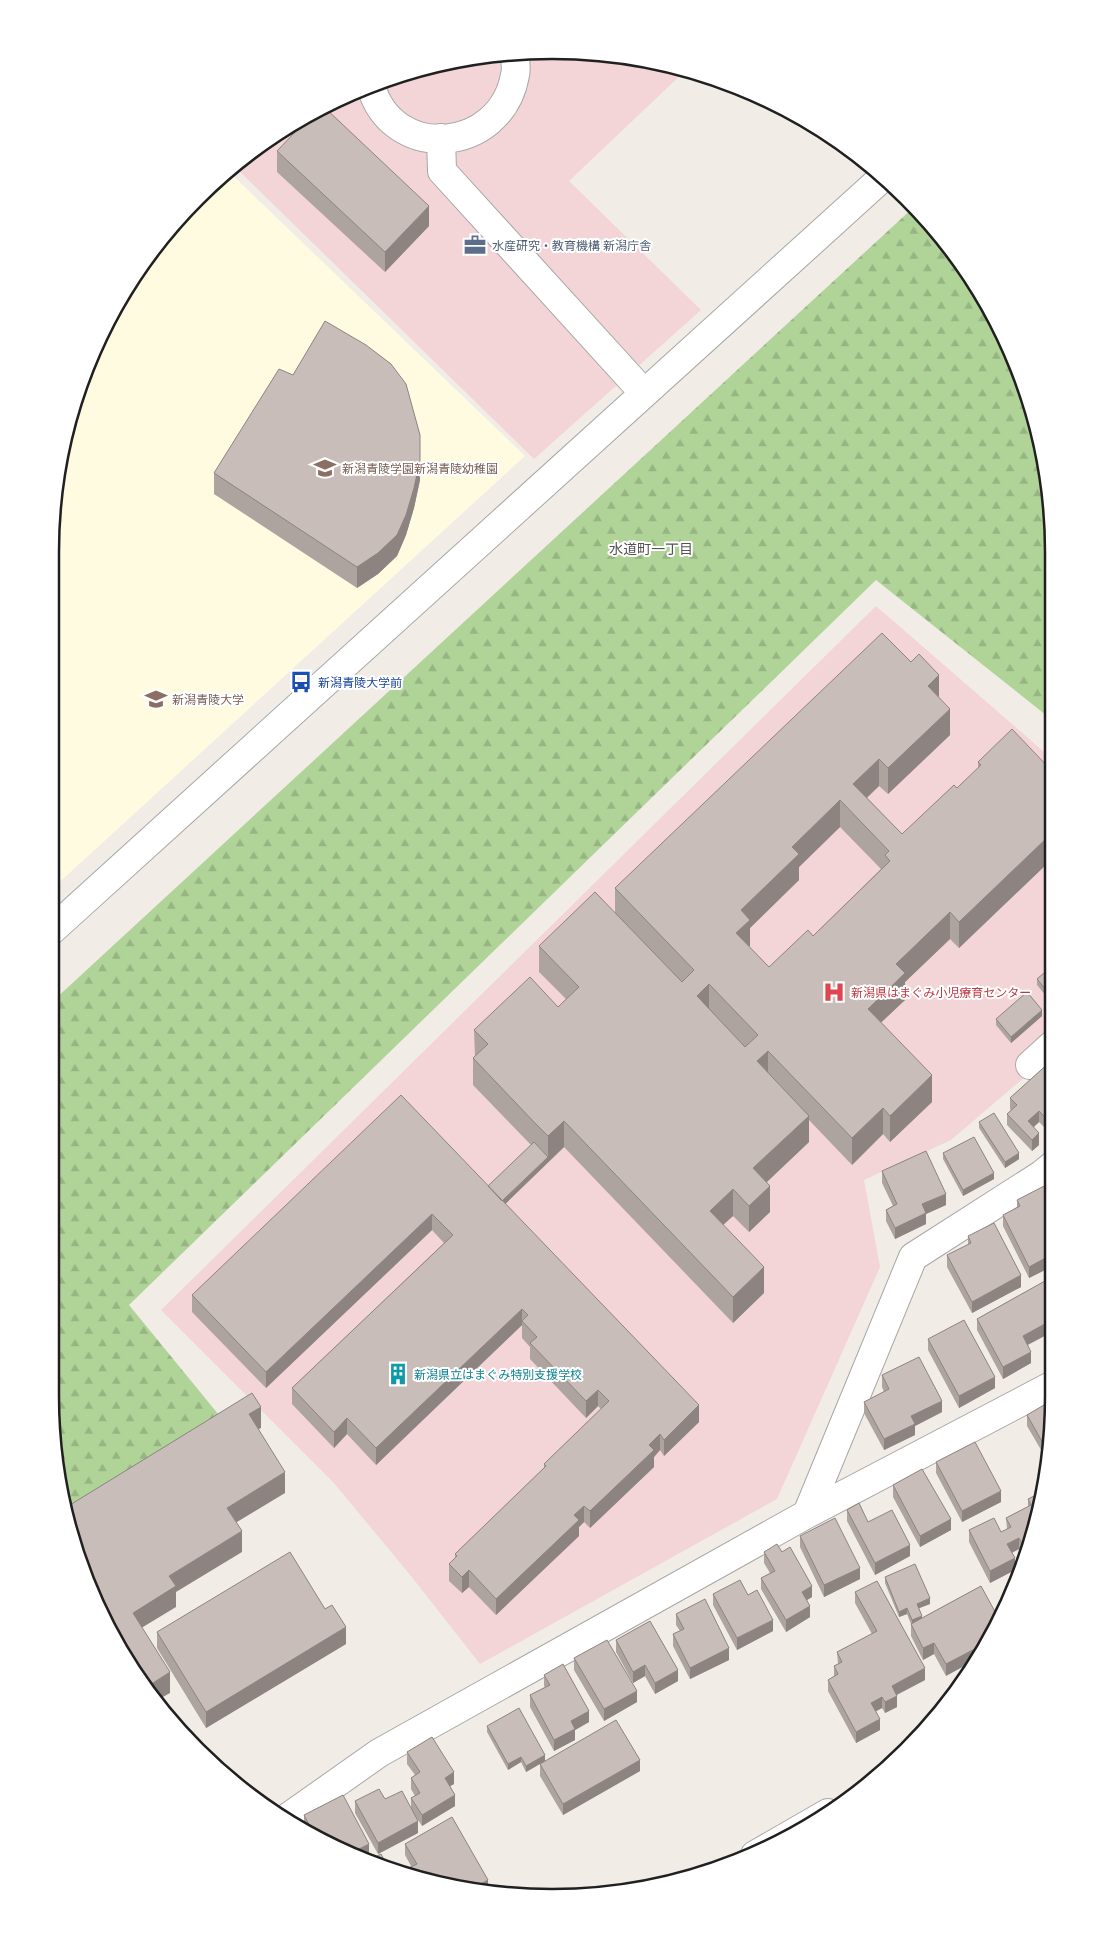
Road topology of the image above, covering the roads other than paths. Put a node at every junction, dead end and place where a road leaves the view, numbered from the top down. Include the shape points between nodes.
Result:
1 (515, 60) edge
2 (373, 92) edge
3 (441, 138) junction
4 (878, 182) edge
5 (644, 393) junction
6 (59, 924) edge
7 (1045, 1052) edge
8 (1030, 1065) dead end
9 (1045, 1172) edge
10 (1045, 1389) edge
11 (807, 1514) junction
12 (292, 1815) edge

1 - 3 street via 516,73 510,96 496,116 476,131 454,138
2 - 3 street via 387,116 406,131
3 - 5 street via 442,171
4 - 5 street
5 - 6 street
7 - 8 street
9 - 11 street via 913,1257
10 - 11 street
11 - 12 street via 379,1753

